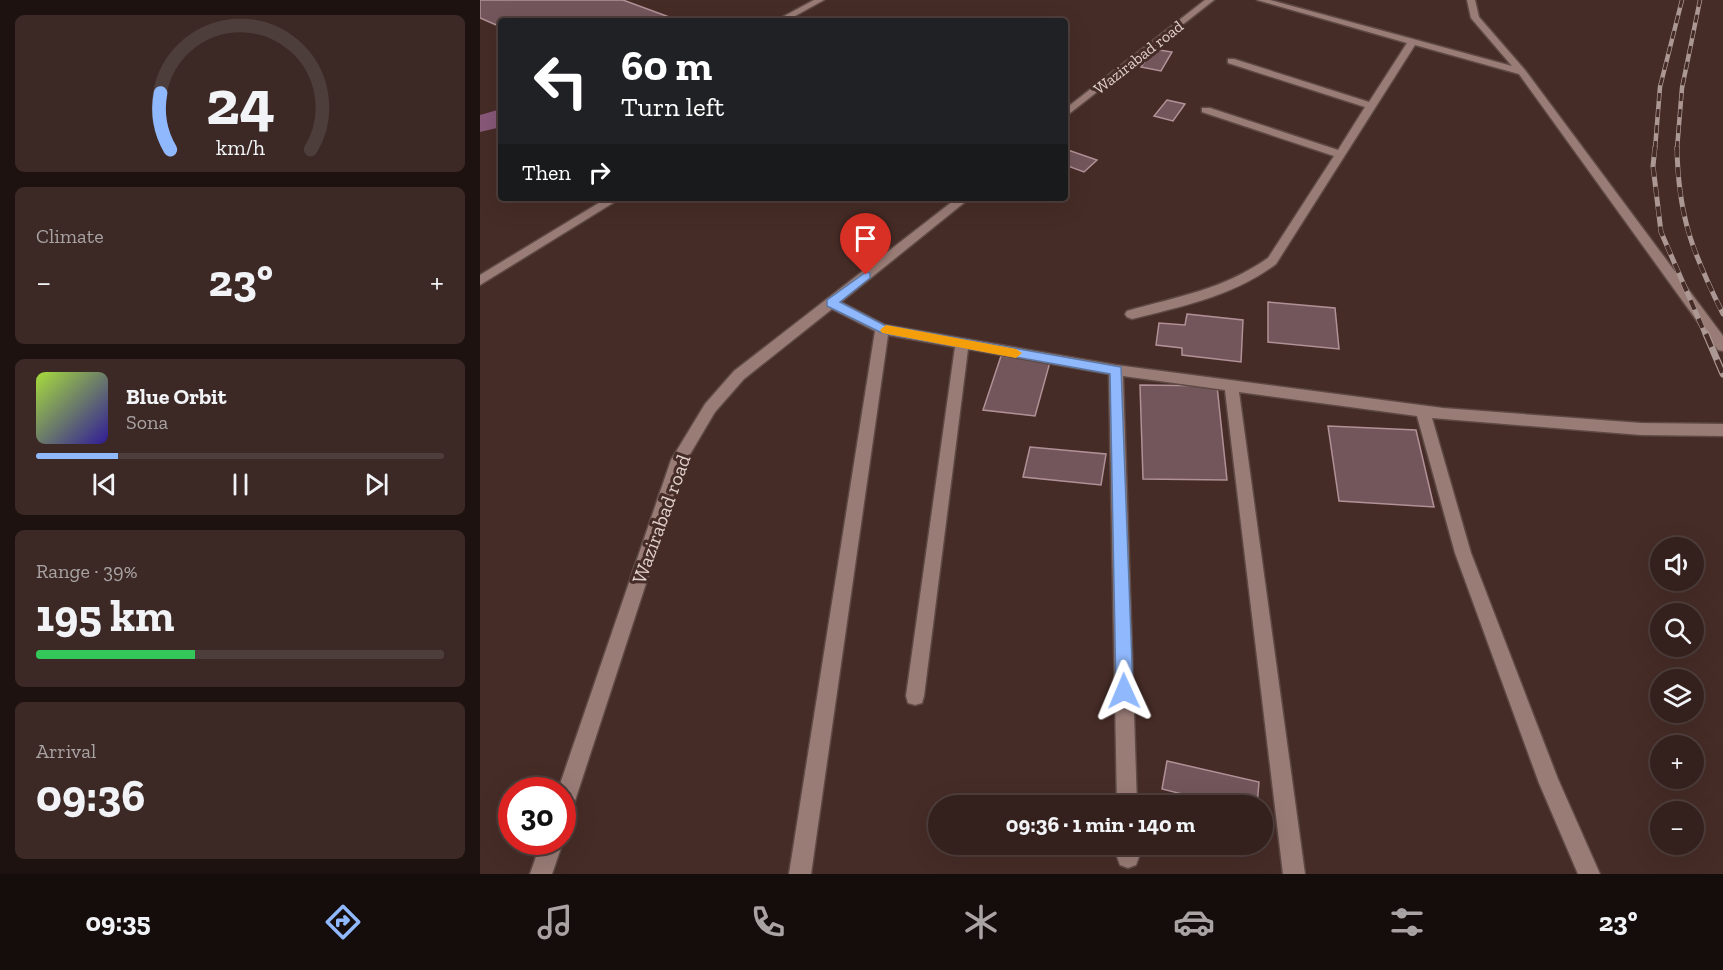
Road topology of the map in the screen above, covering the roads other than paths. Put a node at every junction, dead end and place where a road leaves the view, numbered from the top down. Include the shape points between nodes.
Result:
1 (820, 0) edge
2 (1210, 0) edge
3 (1261, 0) edge
4 (1471, 0) edge
5 (785, 18) edge
6 (1412, 42) junction
7 (1231, 61) dead end
8 (1522, 72) junction
9 (1371, 106) junction
10 (1206, 110) dead end
11 (1068, 112) edge
12 (1340, 154) junction
13 (610, 201) edge
14 (960, 201) edge
15 (480, 281) edge
16 (832, 303) junction
17 (1132, 314) dead end
18 (882, 329) junction
19 (962, 344) junction
20 (1723, 346) edge
21 (1116, 370) junction
22 (1232, 385) junction
23 (1424, 412) junction
24 (1723, 430) edge
25 (915, 696) dead end
26 (573, 777) edge
27 (1127, 795) edge
28 (548, 855) edge
29 (541, 874) edge
30 (800, 874) edge
31 (1294, 874) edge
32 (1589, 874) edge

1 - 5 street
2 - 11 street, Wazirabad road
3 - 6 street
4 - 8 street via 1475,18
6 - 8 street
6 - 9 street
7 - 9 street
8 - 20 street
9 - 12 street
10 - 12 street
12 - 17 street via 1272,261 1256,274 1229,289
13 - 15 street
14 - 16 street, Wazirabad road
16 - 18 street
16 - 26 street, Wazirabad road via 739,375 710,408 679,460
18 - 19 street
18 - 30 street
19 - 21 street
19 - 25 street
21 - 22 street
21 - 27 street
22 - 23 street
22 - 31 street
23 - 24 street via 1629,428
23 - 32 street via 1463,553 1549,783
28 - 29 street

